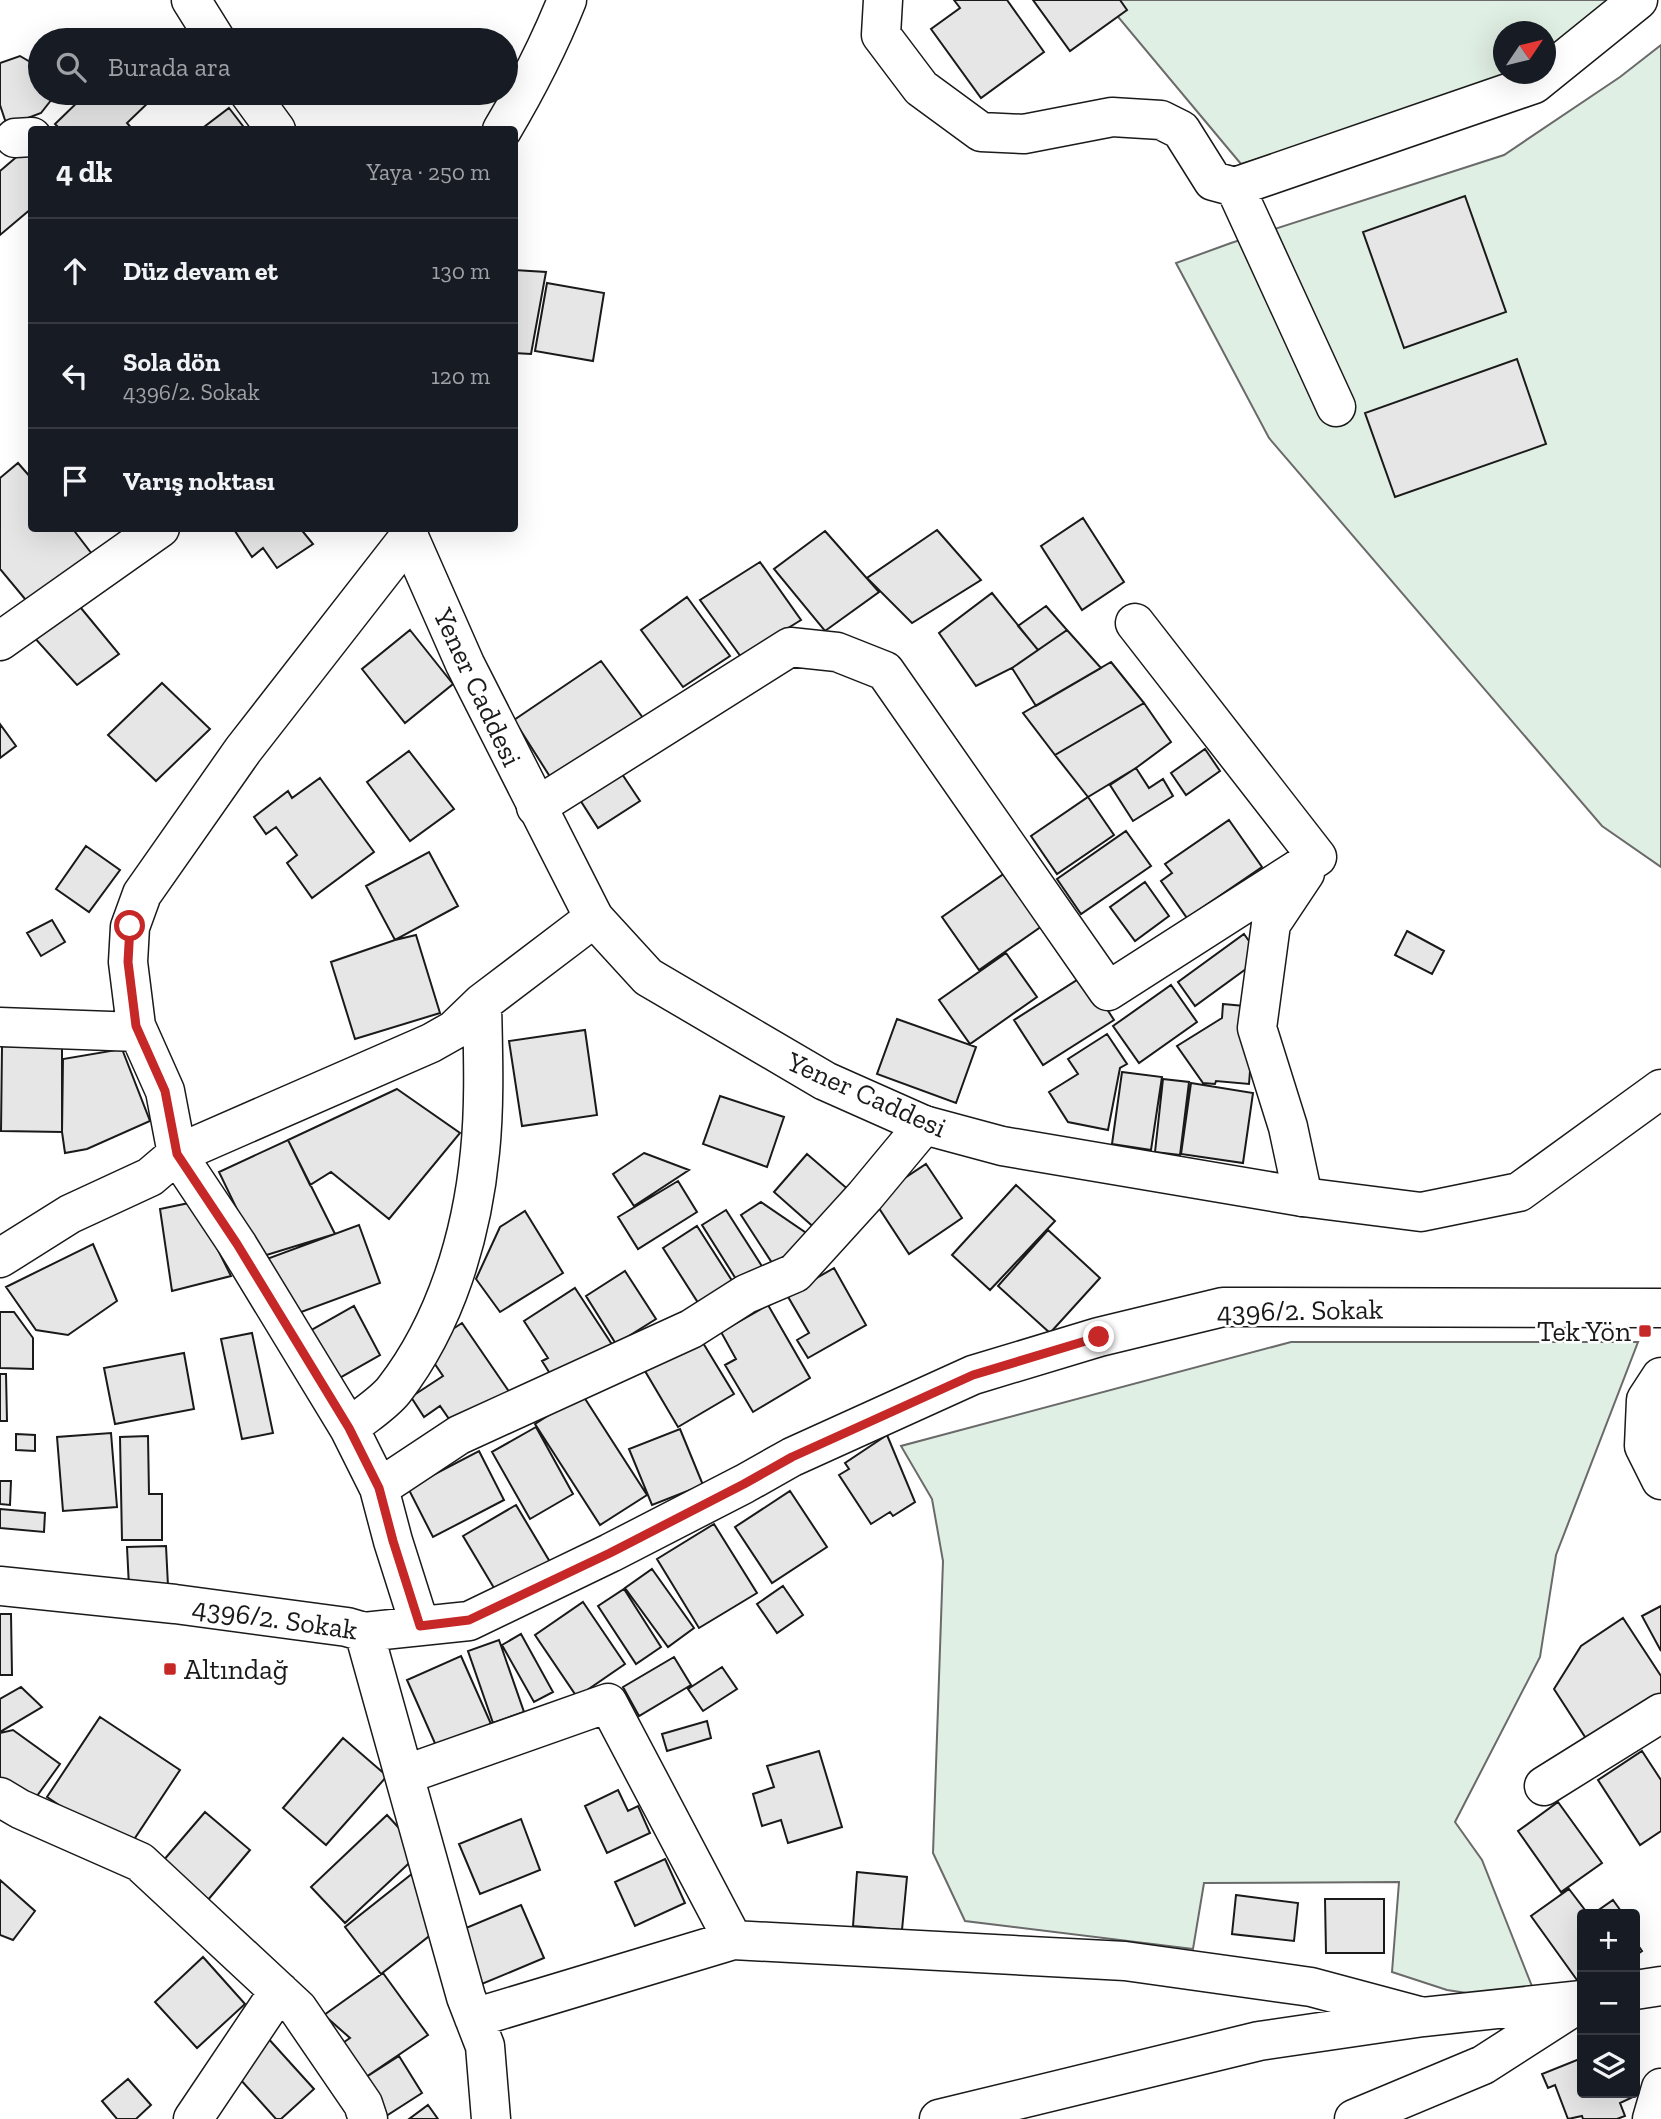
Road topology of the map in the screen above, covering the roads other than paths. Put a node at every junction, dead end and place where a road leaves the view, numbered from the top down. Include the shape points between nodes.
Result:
1 (191, 0) edge
2 (883, 0) edge
3 (1638, 0) edge
4 (560, 9) edge
5 (208, 28) edge
6 (518, 102) edge
7 (258, 105) edge
8 (517, 105) edge
9 (273, 126) edge
10 (504, 126) edge
11 (1235, 187) junction
12 (1336, 407) dead end
13 (154, 532) edge
14 (409, 533) edge
15 (1135, 623) dead end
16 (0, 641) edge
17 (536, 807) junction
18 (1317, 857) junction
19 (594, 918) junction
20 (482, 1003) junction
21 (0, 1027) edge
22 (138, 1032) junction
23 (1661, 1089) edge
24 (924, 1125) junction
25 (177, 1154) junction
26 (1303, 1197) junction
27 (0, 1258) edge
28 (1661, 1308) edge
29 (1661, 1377) edge
30 (349, 1428) junction
31 (1661, 1480) edge
32 (379, 1488) junction
33 (0, 1586) edge
34 (420, 1626) junction
35 (364, 1632) junction
36 (1661, 1713) edge
37 (404, 1775) junction
38 (1544, 1786) dead end
39 (2, 1803) edge
40 (733, 1941) junction
41 (1661, 1986) edge
42 (1640, 1989) edge
43 (279, 1991) junction
44 (1577, 2001) edge
45 (1577, 2003) edge
46 (1423, 2017) junction
47 (474, 2018) junction
48 (1661, 2088) edge
49 (193, 2119) edge
50 (368, 2119) edge
51 (491, 2119) edge
52 (939, 2119) edge
53 (1354, 2119) edge
54 (1652, 2119) edge

1 - 5 street
2 - 11 street via 881,36 921,88 981,132 1024,134 1112,117 1161,120 1181,130 1213,181
3 - 11 street via 1534,84
4 - 6 street
7 - 9 street
8 - 10 street
11 - 12 street
13 - 16 street
14 - 17 street, Yener Caddesi via 465,664
14 - 22 street via 243,750 142,894 130,926 128,962
15 - 18 street
17 - 18 street via 790,647 837,652 885,671 1108,991
17 - 19 street, Yener Caddesi
18 - 26 street via 1270,924 1257,1028 1288,1127
19 - 20 street
19 - 24 street, Yener Caddesi via 648,976 825,1081
20 - 25 street via 454,1030 431,1043
20 - 30 street via 480,1151 473,1205 449,1289 429,1336 393,1392
21 - 22 street
22 - 25 street via 165,1091
23 - 26 street, Yener Caddesi via 1519,1192 1421,1212
24 - 26 street, Yener Caddesi via 1002,1146
24 - 32 street via 795,1273 746,1294 691,1329 459,1435
25 - 27 street via 150,1177 70,1213
25 - 30 street
28 - 34 street, 4396/2. Sokak via 1223,1307 1099,1337 973,1375 792,1457 469,1620
29 - 31 street via 1646,1400 1644,1446
30 - 32 street
32 - 34 street
33 - 35 street, 4396/2. Sokak via 175,1604
34 - 35 street, 4396/2. Sokak
35 - 37 street
36 - 38 street
37 - 40 street via 608,1703
37 - 47 street
39 - 43 street via 140,1862
40 - 46 street via 1125,1961 1311,1987
40 - 47 street
41 - 42 street
43 - 49 street
43 - 50 street via 298,2009 363,2104
44 - 46 street
45 - 53 street via 1483,2065
46 - 52 street via 1259,2041
47 - 51 street via 485,2046
48 - 54 street

